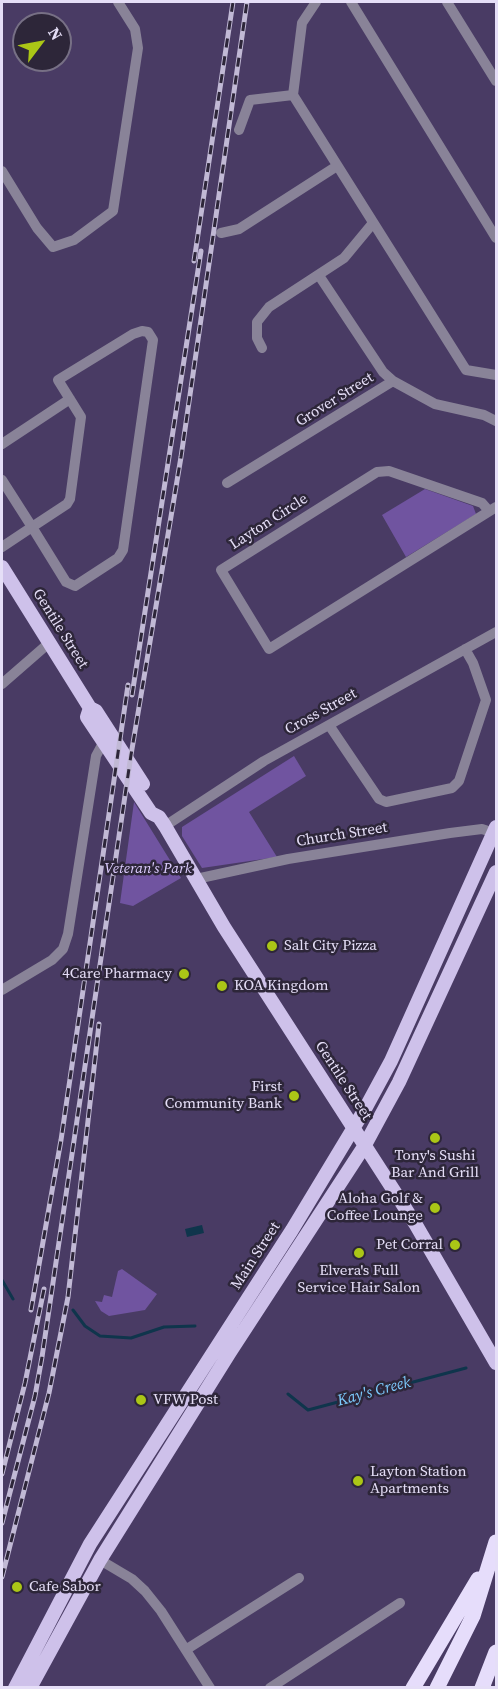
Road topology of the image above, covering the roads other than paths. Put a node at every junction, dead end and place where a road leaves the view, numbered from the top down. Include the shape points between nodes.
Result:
1 (118, 2) edge
2 (316, 2) edge
3 (351, 2) edge
4 (447, 2) edge
5 (496, 81) edge
6 (293, 95) junction
7 (239, 130) dead end
8 (337, 166) junction
9 (2, 171) edge
10 (373, 223) junction
11 (221, 233) dead end
12 (496, 238) edge
13 (320, 277) junction
14 (262, 348) dead end
15 (496, 375) edge
16 (393, 381) junction
17 (70, 399) junction
18 (496, 421) edge
19 (2, 444) edge
20 (2, 480) edge
21 (226, 483) dead end
22 (493, 509) edge
23 (32, 527) junction
24 (2, 547) edge
25 (2, 567) edge
26 (496, 632) edge
27 (50, 643) junction
28 (465, 649) junction
29 (2, 684) edge
30 (90, 708) junction
31 (329, 724) junction
32 (104, 743) junction
33 (162, 822) junction
34 (496, 832) edge
35 (496, 850) edge
36 (496, 872) edge
37 (196, 879) junction
38 (484, 900) junction
39 (2, 990) edge
40 (354, 1128) junction
41 (365, 1145) junction
42 (496, 1363) edge
43 (494, 1549) edge
44 (100, 1560) junction
45 (299, 1578) dead end
46 (399, 1603) dead end
47 (186, 1649) junction
48 (496, 1652) edge
49 (15, 1688) edge
50 (30, 1688) edge
51 (210, 1688) edge
52 (270, 1688) edge
53 (413, 1688) edge
54 (437, 1688) edge
55 (482, 1688) edge

1 - 9 street via 138,38 113,211 74,240 53,247
2 - 6 street via 302,22
3 - 12 street
4 - 5 street
6 - 7 street via 250,100
6 - 8 street
8 - 10 street
8 - 11 street via 239,228
10 - 13 street via 344,258
10 - 15 street via 466,370
13 - 14 street via 269,307 257,322 257,338
13 - 16 street via 383,372
16 - 18 street, Grover Street via 435,404 484,414
16 - 21 street, Grover Street
17 - 19 street
17 - 23 street via 81,417 70,499
17 - 23 street via 58,380 133,334 148,332 153,340 123,550 111,563 72,586
20 - 23 street
22 - 22 street, Layton Circle via 389,471 377,472 221,570 269,649
23 - 24 street
25 - 27 main road, Gentile Street
26 - 28 street, Cross Street
27 - 29 street
27 - 30 main road, Gentile Street
28 - 31 street, Cross Street
28 - 31 street via 486,700 459,781 452,788 386,802 379,799
30 - 32 main road, Gentile Street via 87,717
30 - 33 main road, Gentile Street via 96,711 159,808
31 - 33 street, Cross Street
32 - 33 main road, Gentile Street via 151,813
32 - 39 street via 96,756 63,949
33 - 37 main road, Gentile Street
34 - 37 street, Church Street via 482,829 450,833 288,859
34 - 40 main road, Main Street via 391,1061
35 - 38 main road via 486,874
36 - 38 main road
37 - 40 main road, Gentile Street
38 - 41 main road via 399,1082
40 - 41 main road, Gentile Street
40 - 49 main road, Main Street via 90,1544
41 - 42 main road, Gentile Street
41 - 44 main road
43 - 53 highway
43 - 54 highway via 473,1616
44 - 47 street via 145,1590
44 - 50 main road
45 - 47 street
46 - 52 street
47 - 51 street
48 - 55 highway

